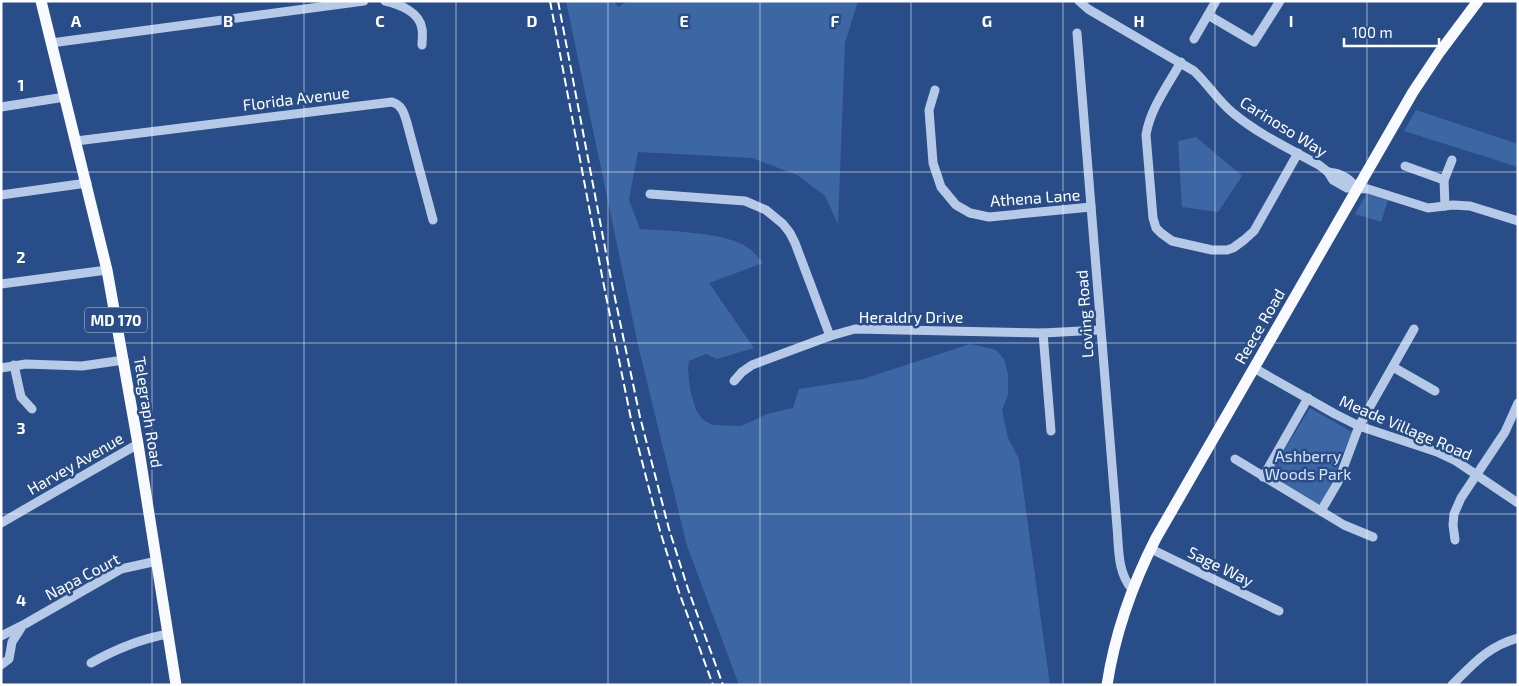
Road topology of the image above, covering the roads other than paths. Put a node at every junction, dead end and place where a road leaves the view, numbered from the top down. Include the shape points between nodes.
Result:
1 (41, 1) edge
2 (364, 1) edge
3 (385, 1) edge
4 (1079, 1) edge
5 (1216, 1) edge
6 (1280, 1) edge
7 (1478, 1) edge
8 (1208, 15) junction
9 (1077, 33) dead end
10 (1194, 39) dead end
11 (52, 43) junction
12 (422, 45) dead end
13 (1181, 62) junction
14 (935, 90) dead end
15 (65, 97) junction
16 (1, 107) edge
17 (76, 141) junction
18 (1298, 153) junction
19 (1452, 160) dead end
20 (1405, 166) dead end
21 (1444, 180) junction
22 (87, 183) junction
23 (1357, 189) junction
24 (650, 194) dead end
25 (1, 195) edge
26 (1445, 206) junction
27 (1091, 207) junction
28 (433, 220) dead end
29 (1518, 221) edge
30 (107, 270) junction
31 (1, 284) edge
32 (1414, 329) dead end
33 (1100, 330) junction
34 (1043, 333) junction
35 (830, 336) junction
36 (124, 360) junction
37 (14, 365) junction
38 (1393, 366) junction
39 (1, 368) edge
40 (1254, 368) junction
41 (734, 381) dead end
42 (1435, 391) dead end
43 (1308, 398) junction
44 (1518, 403) edge
45 (32, 409) dead end
46 (1359, 426) junction
47 (1051, 431) dead end
48 (138, 444) junction
49 (1235, 459) dead end
50 (1476, 473) junction
51 (1263, 477) junction
52 (1518, 503) edge
53 (1321, 511) junction
54 (1, 523) edge
55 (1373, 537) dead end
56 (1455, 540) dead end
57 (1151, 549) junction
58 (157, 561) junction
59 (1132, 589) junction
60 (1279, 611) dead end
61 (25, 624) junction
62 (168, 634) junction
63 (1, 636) edge
64 (1518, 638) edge
65 (91, 663) dead end
66 (1, 665) edge
67 (176, 685) edge
68 (1108, 685) edge
69 (1452, 685) edge

1 - 11 main road, Telegraph Road / MD 170
2 - 11 street
3 - 12 street via 402,6 415,16 422,29
4 - 13 street, Carinoso Way
5 - 8 street
6 - 8 street via 1254,42
7 - 23 main road, Reece Road via 1426,72
8 - 10 street
9 - 27 street, Loving Road
11 - 15 main road, Telegraph Road / MD 170
13 - 18 street, Carinoso Way via 1203,79 1242,120
13 - 18 street via 1152,113 1146,135 1153,218 1156,228 1166,238 1179,244 1220,251 1239,244 1254,231
14 - 27 street, Athena Lane via 929,110 933,163 941,187 956,205 970,213 989,217
15 - 16 street
15 - 17 main road, Telegraph Road / MD 170
17 - 22 main road, Telegraph Road / MD 170
17 - 28 street, Florida Avenue via 392,102 402,108 408,123
18 - 23 street, Carinoso Way via 1328,172 1333,180 1347,188
19 - 21 street
20 - 21 street
21 - 26 street
22 - 25 street
22 - 30 main road, Telegraph Road / MD 170
23 - 26 street, Carinoso Way via 1368,189 1424,207
23 - 40 main road, Reece Road
24 - 35 street via 745,201 775,216 795,242
26 - 29 street, Carinoso Way via 1470,206
27 - 33 street, Loving Road
30 - 31 street
30 - 36 main road, Telegraph Road / MD 170
32 - 38 street
33 - 34 street, Heraldry Drive
33 - 59 street, Loving Road via 1121,568 1126,583
34 - 35 street, Heraldry Drive via 868,329
34 - 47 street
35 - 41 street, Heraldry Drive via 752,365
36 - 37 street via 82,366
36 - 48 main road, Telegraph Road / MD 170
37 - 39 street
37 - 45 street via 21,397
38 - 42 street
38 - 46 street
40 - 43 street, Meade Village Road
40 - 57 main road, Reece Road
43 - 46 street, Meade Village Road
43 - 51 street
44 - 50 street via 1505,432
46 - 50 street, Meade Village Road via 1437,452
46 - 53 street via 1338,482
48 - 54 street, Harvey Avenue
48 - 58 main road, Telegraph Road / MD 170
49 - 51 street
50 - 52 street, Meade Village Road
50 - 56 street via 1454,514
51 - 53 street
53 - 55 street
57 - 59 main road, Reece Road
57 - 60 street, Sage Way
58 - 61 street, Napa Court via 121,569
58 - 62 main road, Telegraph Road / MD 170
59 - 68 main road, Reece Road via 1113,651
61 - 63 street, Napa Court
61 - 66 street, Napa Court via 14,637 9,659
62 - 65 street via 134,642
62 - 67 main road, Telegraph Road / MD 170
64 - 69 street via 1485,653

